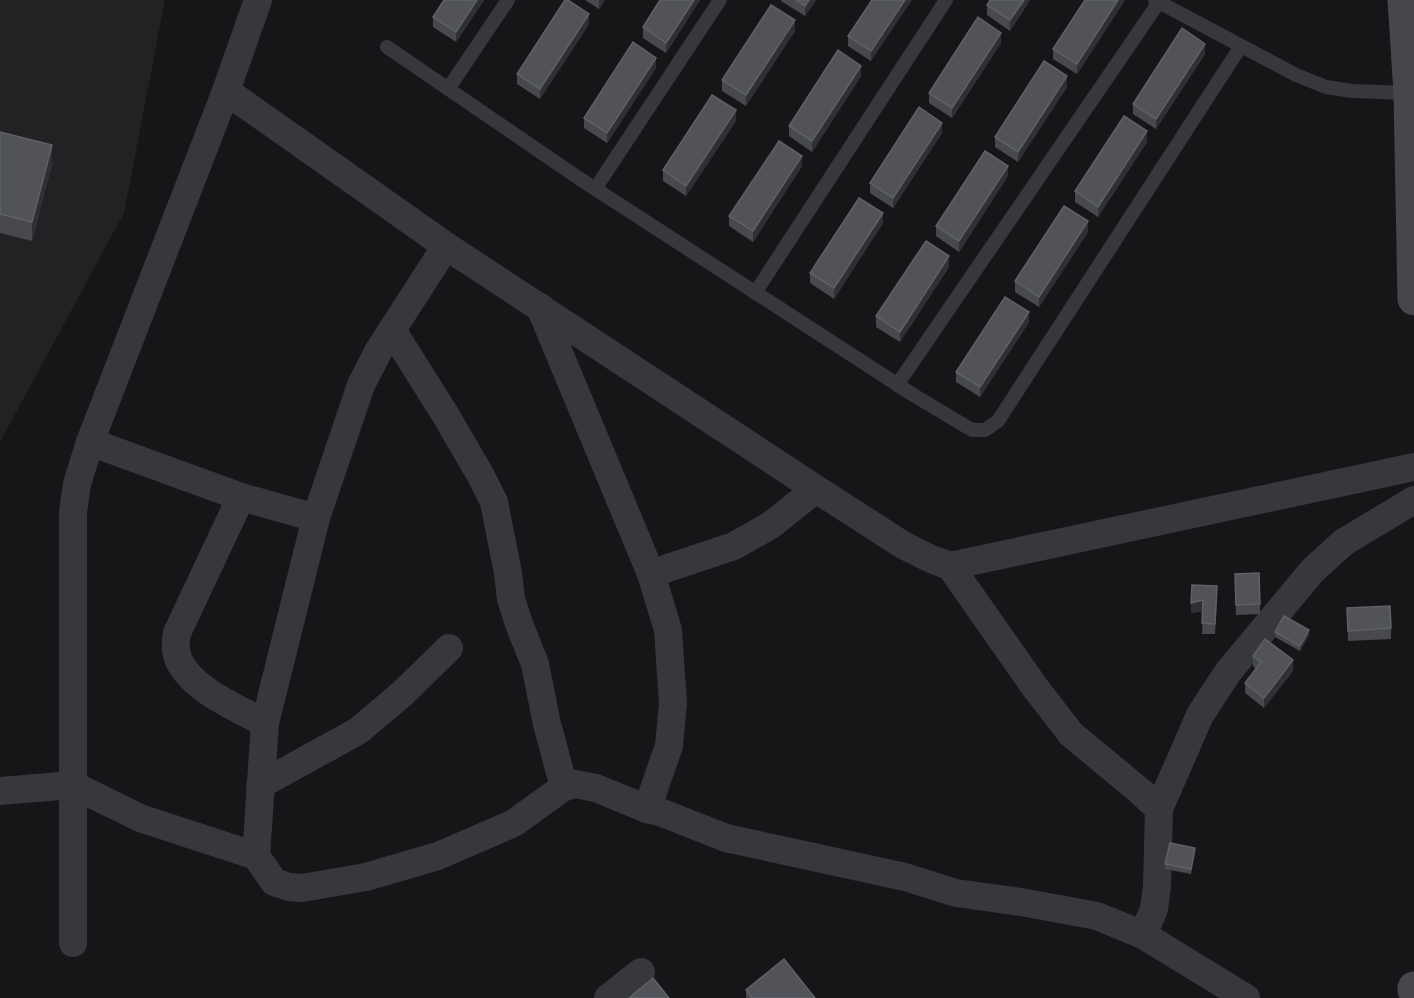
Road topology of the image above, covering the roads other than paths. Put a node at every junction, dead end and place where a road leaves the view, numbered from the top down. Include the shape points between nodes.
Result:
1 (258, 0) edge
2 (508, 0) edge
3 (720, 0) edge
4 (946, 0) edge
5 (1404, 0) edge
6 (1157, 1) edge
7 (1242, 46) junction
8 (387, 47) dead end
9 (1411, 76) edge
10 (448, 89) junction
11 (226, 91) junction
12 (595, 189) junction
13 (446, 246) junction
14 (755, 293) junction
15 (1414, 299) edge
16 (540, 306) junction
17 (392, 330) junction
18 (897, 385) junction
19 (90, 442) junction
20 (1414, 467) edge
21 (816, 489) junction
22 (241, 497) junction
23 (1414, 500) edge
24 (316, 518) junction
25 (950, 566) junction
26 (651, 574) junction
27 (449, 648) dead end
28 (265, 723) junction
29 (73, 785) junction
30 (260, 785) junction
31 (564, 788) junction
32 (0, 791) edge
33 (647, 809) junction
34 (1159, 809) junction
35 (256, 856) junction
36 (1143, 936) junction
37 (73, 943) dead end
38 (641, 972) dead end
39 (608, 998) edge
40 (1246, 998) edge

1 - 11 street
2 - 10 lane
3 - 12 lane
4 - 14 lane
5 - 9 main road
6 - 7 lane
6 - 18 lane
7 - 9 lane via 1326,87 1352,91
7 - 18 lane via 998,421 985,430 972,430
8 - 10 lane
9 - 15 main road
10 - 12 lane
11 - 13 street
11 - 19 street
12 - 14 lane
13 - 16 street
13 - 17 street
14 - 18 lane
16 - 21 street
16 - 26 street
17 - 24 street via 361,385
17 - 31 street via 446,414 494,502 511,599 535,664
19 - 22 street
19 - 29 street via 73,512
20 - 25 street
21 - 25 street via 903,545
21 - 26 street via 771,525 734,546
22 - 24 street
22 - 28 street via 177,633 175,646 179,661 207,691
23 - 34 street via 1344,542 1313,570 1228,672 1200,715
24 - 28 street
25 - 34 street via 1071,734
26 - 33 street via 668,630 673,703 669,746
27 - 30 street via 358,731
28 - 30 street
29 - 32 street
29 - 35 street via 140,818
29 - 37 street
30 - 35 street
31 - 33 street via 575,784 596,788
31 - 35 street via 514,823 438,856 366,877 289,887 274,882
33 - 36 street via 726,838 905,877 956,893 1096,916
34 - 36 street via 1157,886 1154,909
36 - 40 street
38 - 39 street

